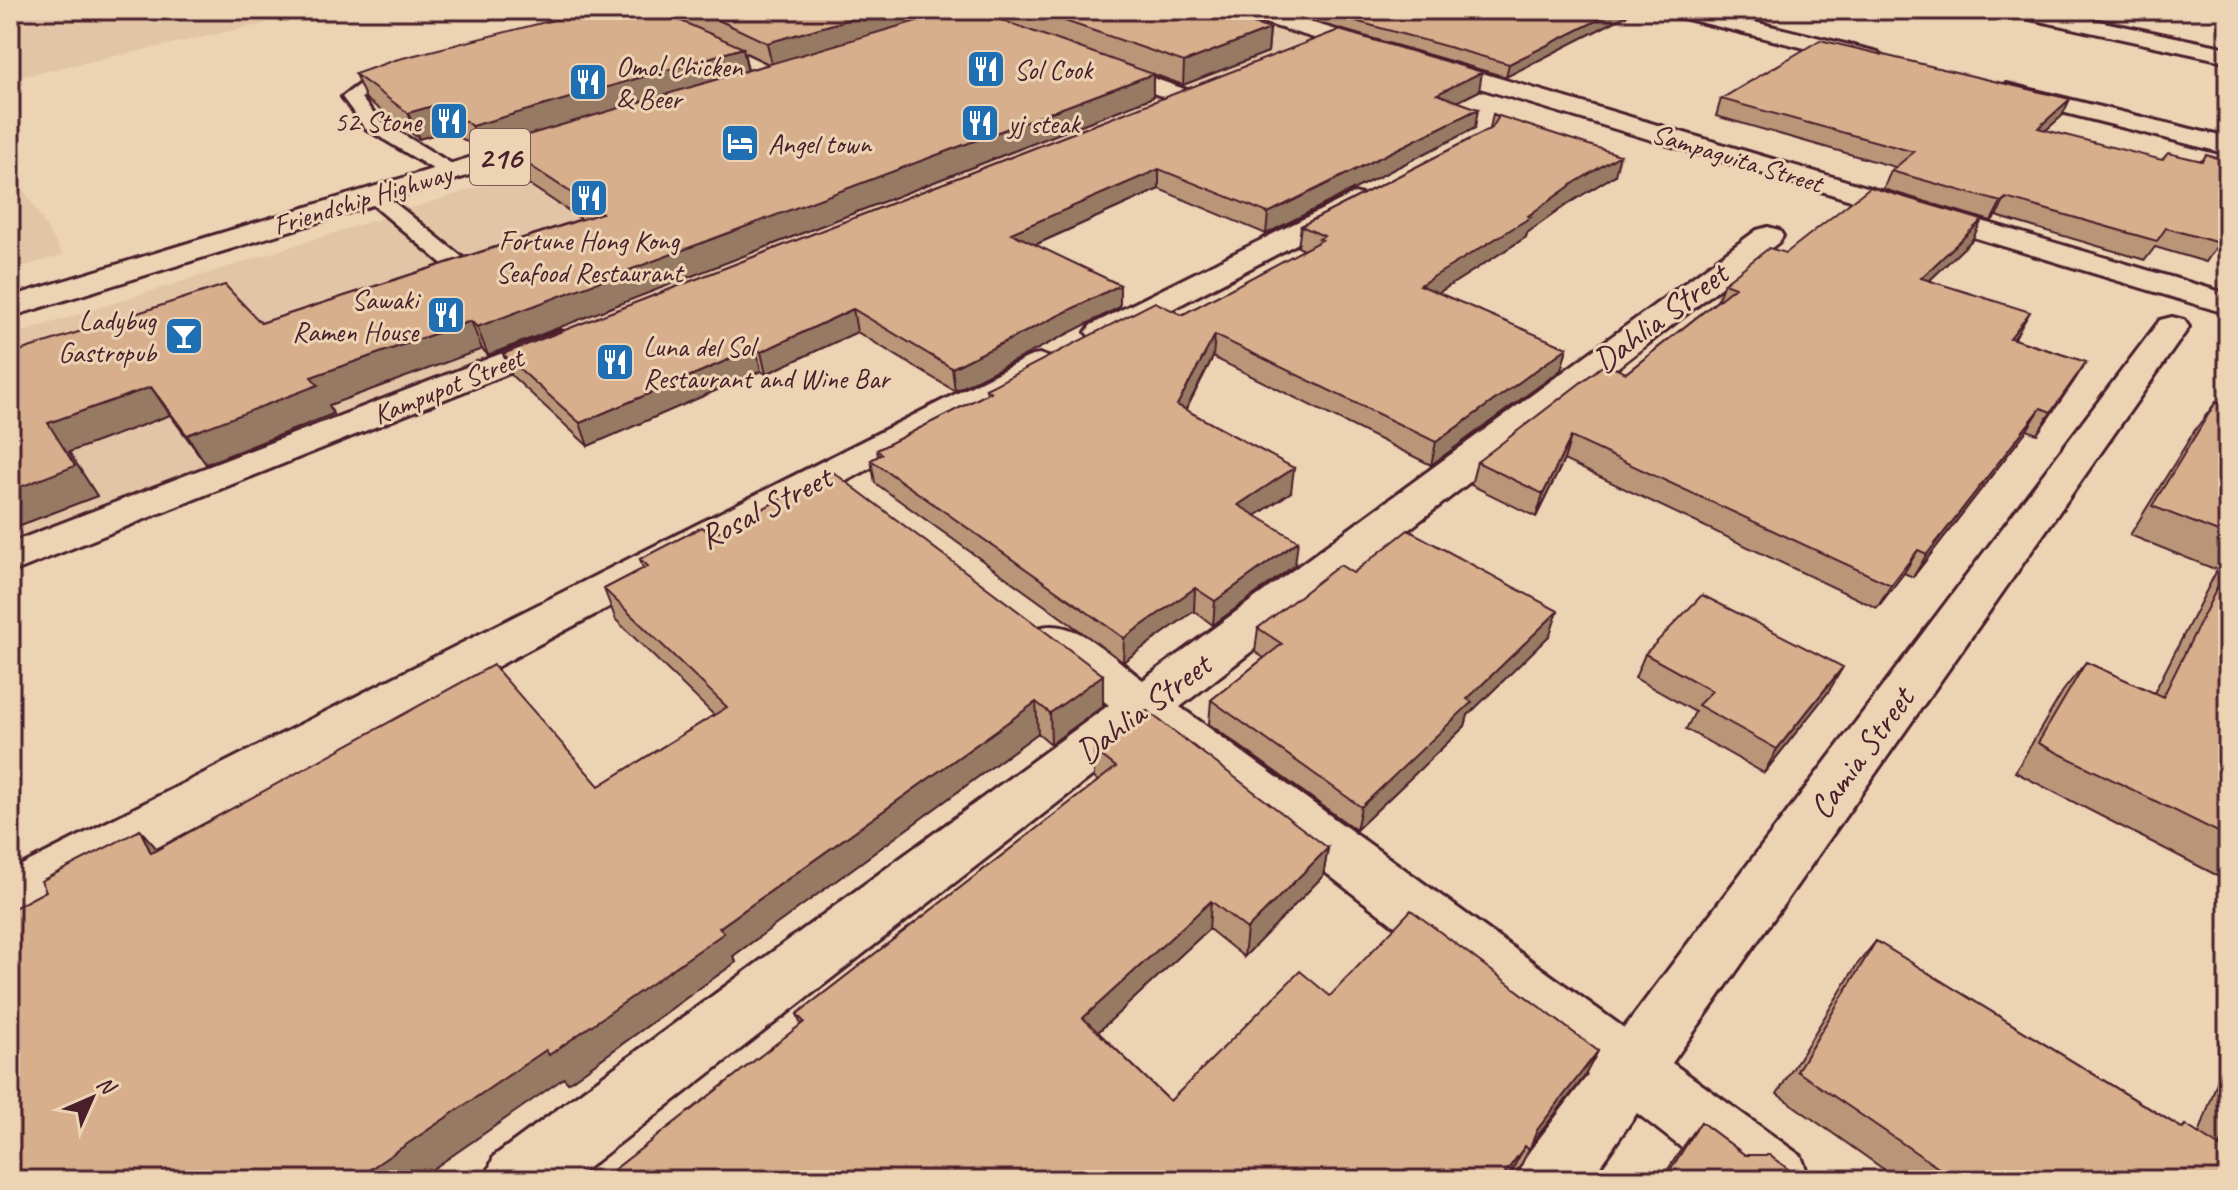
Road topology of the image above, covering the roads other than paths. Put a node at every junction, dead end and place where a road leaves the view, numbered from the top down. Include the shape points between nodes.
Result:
1 (1246, 10) edge
2 (1679, 10) edge
3 (2016, 10) edge
4 (979, 14) edge
5 (689, 33) edge
6 (1009, 33) edge
7 (896, 38) edge
8 (1333, 38) junction
9 (1292, 54) edge
10 (2228, 55) edge
11 (1081, 59) edge
12 (1892, 63) edge
13 (787, 71) joint
14 (413, 73) edge
15 (1984, 85) edge
16 (730, 88) edge
17 (1137, 113) edge
18 (583, 132) edge
19 (2228, 146) edge
20 (450, 171) junction
21 (1394, 182) edge
22 (373, 195) junction
23 (1768, 236) dead end
24 (454, 262) edge
25 (2228, 304) edge
26 (10, 307) edge
27 (2172, 327) dead end
28 (594, 328) edge
29 (10, 559) edge
30 (1019, 613) edge
31 (1145, 707) junction
32 (10, 898) edge
33 (1630, 1070) junction
34 (518, 1180) edge
35 (1550, 1180) edge
36 (1777, 1180) edge

1 - 8 street, Sampaguita Street
2 - 12 street
3 - 10 street
4 - 6 street
4 - 7 street
5 - 13 lane
8 - 9 street
8 - 25 street, Sampaguita Street
11 - 17 street via 1195,90
13 - 16 street
14 - 20 lane via 351,97 372,124
15 - 19 street
18 - 20 street, Friendship Highway / 216
20 - 22 street, Friendship Highway / 216
21 - 32 street, Rosal Street via 850,487
22 - 24 lane
22 - 26 street, Friendship Highway / 216
23 - 31 street, Dahlia Street
27 - 33 street, Camia Street
28 - 29 street, Kampupot Street
30 - 31 street
31 - 33 street
31 - 34 street, Dahlia Street
33 - 35 street, Camia Street
33 - 36 street

